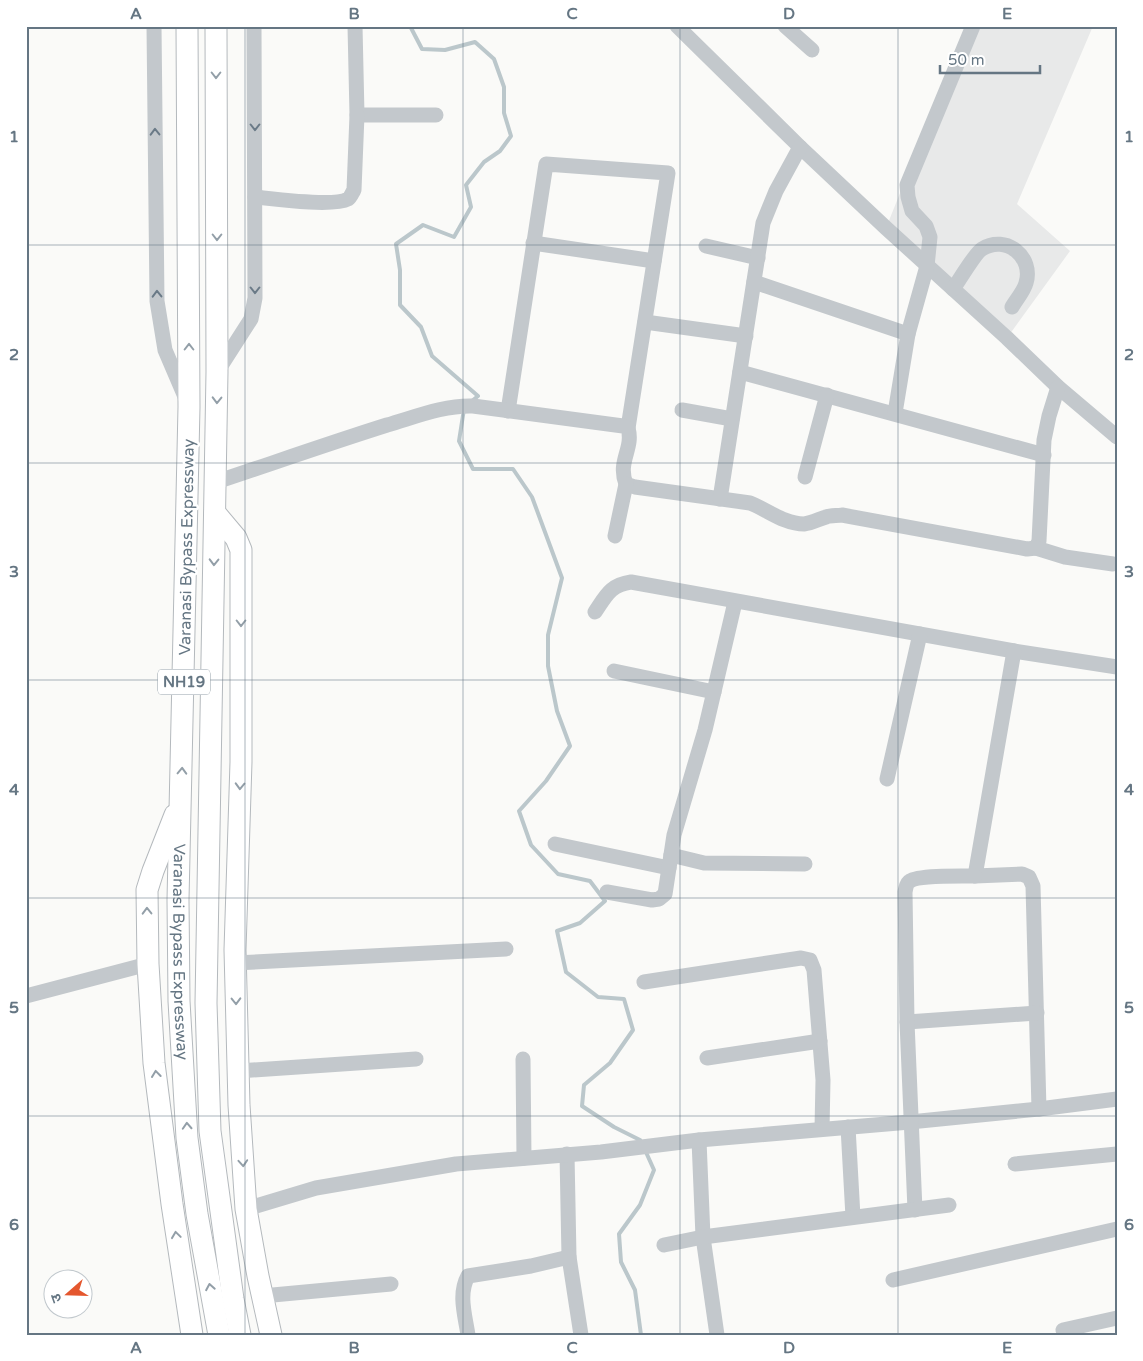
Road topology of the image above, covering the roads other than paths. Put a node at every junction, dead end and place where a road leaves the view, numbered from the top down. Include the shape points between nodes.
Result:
1 (154, 26) edge
2 (187, 26) edge
3 (216, 26) edge
4 (254, 26) edge
5 (355, 26) edge
6 (677, 26) edge
7 (785, 26) edge
8 (973, 26) edge
9 (812, 50) dead end
10 (357, 115) junction
11 (436, 115) dead end
12 (800, 147) junction
13 (255, 197) junction
14 (533, 243) junction
15 (706, 246) dead end
16 (758, 258) junction
17 (654, 261) junction
18 (927, 266) junction
19 (754, 282) junction
20 (953, 289) junction
21 (1012, 307) dead end
22 (645, 322) junction
23 (908, 334) junction
24 (746, 336) junction
25 (217, 372) junction
26 (740, 372) junction
27 (1058, 387) junction
28 (827, 395) junction
29 (189, 407) junction
30 (682, 410) dead end
31 (508, 411) junction
32 (895, 414) junction
33 (732, 419) junction
34 (628, 428) junction
35 (1117, 436) edge
36 (1044, 455) junction
37 (805, 477) dead end
38 (216, 482) junction
39 (626, 484) junction
40 (720, 499) junction
41 (215, 514) junction
42 (615, 536) dead end
43 (1036, 548) junction
44 (1113, 564) dead end
45 (735, 602) junction
46 (595, 612) dead end
47 (920, 634) junction
48 (1014, 651) junction
49 (1117, 667) edge
50 (614, 671) dead end
51 (714, 692) junction
52 (888, 779) dead end
53 (181, 800) junction
54 (555, 844) dead end
55 (670, 862) junction
56 (805, 864) dead end
57 (975, 876) junction
58 (607, 892) dead end
59 (506, 949) dead end
60 (236, 963) junction
61 (148, 964) junction
62 (644, 982) dead end
63 (26, 996) edge
64 (1037, 1013) junction
65 (907, 1022) junction
66 (820, 1041) junction
67 (707, 1058) dead end
68 (416, 1059) dead end
69 (523, 1059) dead end
70 (238, 1071) junction
71 (1117, 1098) edge
72 (1039, 1109) junction
73 (910, 1122) junction
74 (848, 1127) junction
75 (822, 1130) junction
76 (698, 1140) junction
77 (567, 1154) junction
78 (1117, 1154) edge
79 (524, 1158) junction
80 (1015, 1164) dead end
81 (949, 1205) dead end
82 (246, 1209) junction
83 (914, 1210) junction
84 (853, 1217) junction
85 (1117, 1229) edge
86 (703, 1237) junction
87 (664, 1245) dead end
88 (569, 1257) junction
89 (893, 1280) dead end
90 (391, 1284) dead end
91 (262, 1296) junction
92 (1117, 1318) edge
93 (1063, 1330) dead end
94 (192, 1335) edge
95 (219, 1335) edge
96 (240, 1335) edge
97 (271, 1335) edge
98 (468, 1335) edge
99 (581, 1335) edge
100 (717, 1335) edge

29 -> 1 street via 165,350 158,301
29 -> 2 highway, Varanasi Bypass Expressway / NH19
3 -> 25 highway, Varanasi Bypass Expressway / NH19
4 -> 13 street
5 - 10 street
6 - 12 street
7 - 9 street
8 - 18 street via 907,185 912,211 926,226 930,237
10 - 11 street
10 - 13 street via 354,190 350,198 322,202
12 - 16 street via 768,209
12 - 18 street
13 -> 25 street via 255,298 251,319
14 - 17 street
14 - 17 street via 546,164 668,173
14 - 31 street
15 - 16 street
16 - 19 street
17 - 22 street
18 - 20 street
18 - 23 street
19 - 23 street
19 - 24 street
20 - 21 street via 980,249 1004,244 1025,259 1027,271 1026,284
20 - 27 street
22 - 24 street
22 - 34 street
23 - 32 street
24 - 26 street
25 -> 38 highway, Varanasi Bypass Expressway / NH19
26 - 28 street
26 - 33 street
27 - 35 street
27 - 36 street via 1044,440
28 - 32 street
28 - 37 street
53 -> 29 highway, Varanasi Bypass Expressway / NH19
30 - 33 street
31 - 34 street
31 - 38 street via 466,406 443,408
32 - 36 street
33 - 40 street
34 - 39 street via 629,443 622,466
36 - 43 street via 1040,541
38 - 41 highway, Varanasi Bypass Expressway / NH19
39 - 40 street
39 - 42 street
40 - 43 street via 750,503 783,520 803,524 842,515
41 -> 60 highway via 236,538 241,550 241,762
41 -> 96 highway, Varanasi Bypass Expressway / NH19 via 206,1003 210,1131
43 - 44 street via 1065,557
45 - 46 street via 631,582 616,586
45 - 47 street
45 - 51 street
47 - 48 street
47 - 52 street
48 - 49 street
48 - 57 street
50 - 51 street
51 - 55 street via 674,835
61 -> 53 highway via 148,890
95 -> 53 highway, Varanasi Bypass Expressway / NH19 via 187,1138 179,982
54 - 55 street
55 - 56 street
55 - 58 street via 665,894 659,899
57 - 64 street via 1022,874 1029,877 1033,886
57 - 65 street via 925,877 907,883
59 - 60 street
60 -> 70 highway
61 - 63 street
94 -> 61 highway via 154,1063
62 - 66 street via 801,958 810,960 814,970
64 - 65 street
64 - 72 street
65 - 73 street
66 - 67 street
66 - 75 street
68 - 70 street
69 - 79 street
70 -> 82 highway
71 - 72 street
72 - 73 street
73 - 74 street
73 - 83 street
74 - 75 street
74 - 84 street
75 - 76 street
76 - 77 street
76 - 86 street
77 - 79 street
77 - 88 street
78 - 80 street
79 - 82 street via 456,1164 316,1188
81 - 83 street
82 - 91 highway
83 - 84 street
84 - 86 street
85 - 89 street
86 - 87 street
86 - 100 street
88 - 98 street via 468,1276 462,1294
88 - 99 street
90 - 91 street
91 - 97 highway
92 - 93 street

